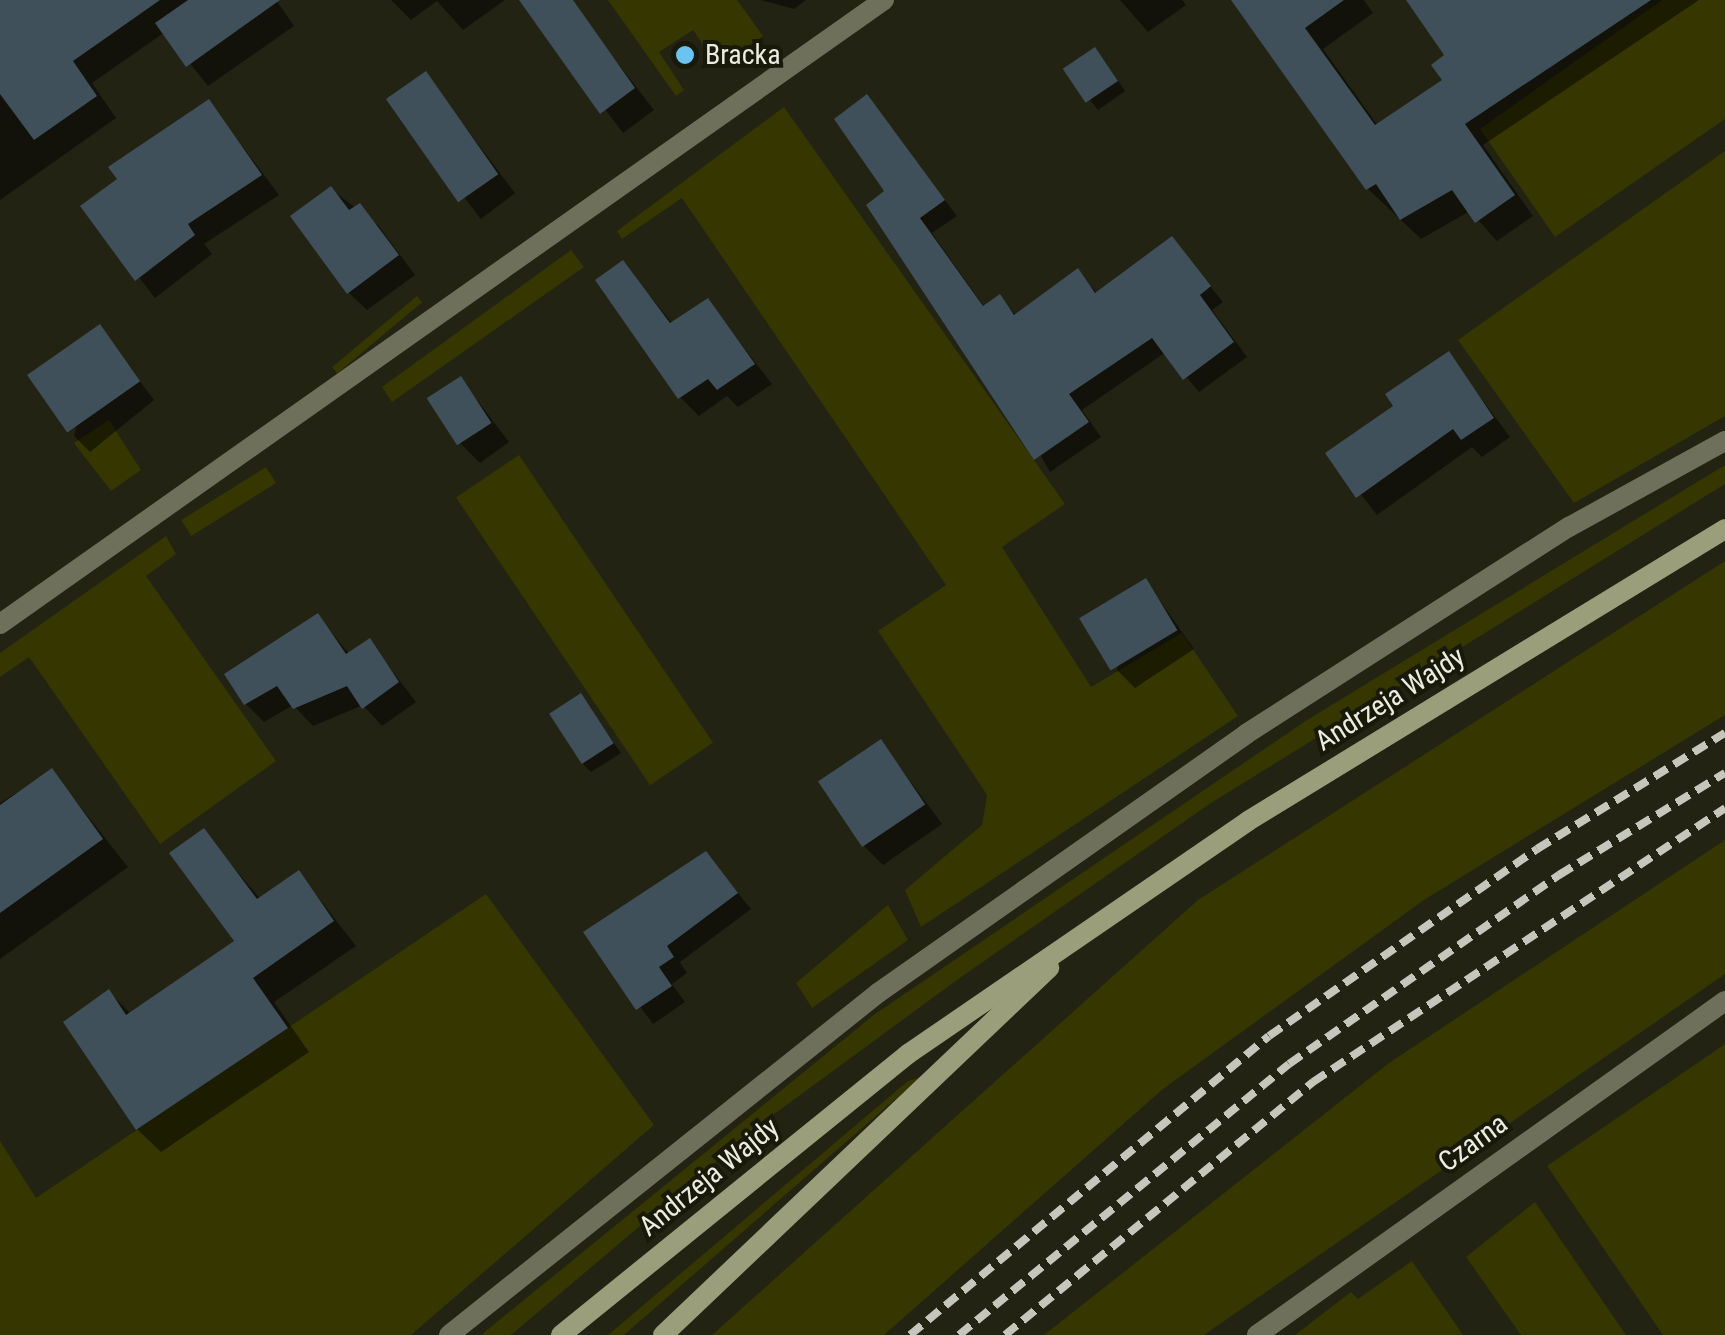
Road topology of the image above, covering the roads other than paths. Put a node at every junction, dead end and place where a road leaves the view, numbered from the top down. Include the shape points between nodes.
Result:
1 (884, 0) edge
2 (1725, 441) edge
3 (1725, 529) edge
4 (0, 624) edge
5 (1090, 928) junction
6 (1725, 1001) edge
7 (448, 1335) edge
8 (561, 1335) edge
9 (663, 1335) edge
10 (1257, 1335) edge

1 - 4 street
2 - 7 street via 1569,527 1246,734 878,993
3 - 5 main road, Andrzeja Wajdy
5 - 8 main road, Andrzeja Wajdy via 908,1054
5 - 9 main road, Andrzeja Wajdy
6 - 10 street, Czarna

